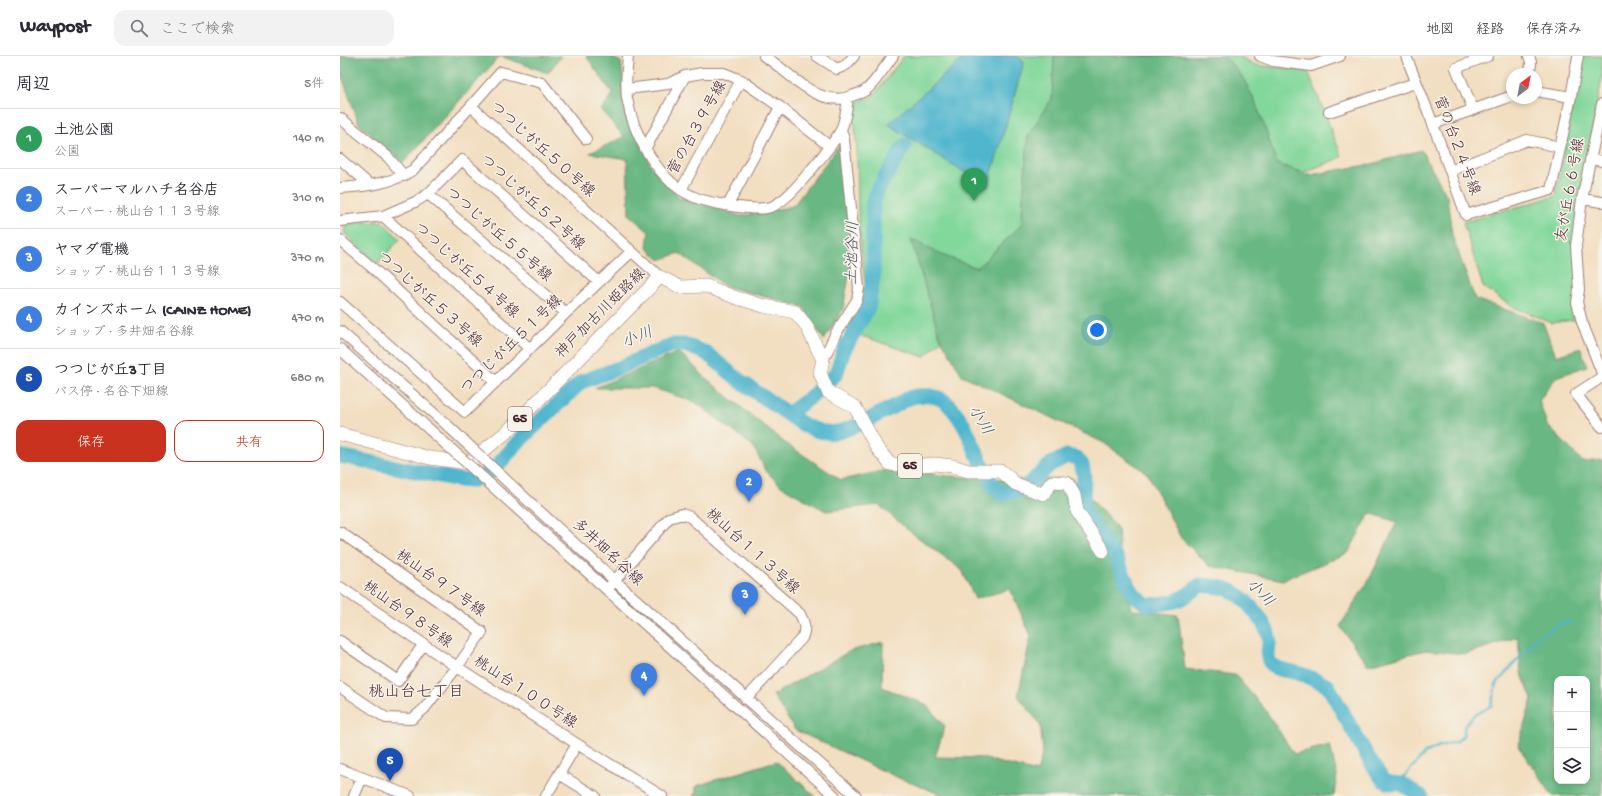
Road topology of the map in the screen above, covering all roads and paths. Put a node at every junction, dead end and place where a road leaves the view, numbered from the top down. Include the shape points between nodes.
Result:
1 (628, 56) edge
2 (764, 56) edge
3 (817, 56) edge
4 (854, 56) edge
5 (893, 56) edge
6 (1260, 56) edge
7 (1340, 56) edge
8 (1406, 56) edge
9 (1488, 56) edge
10 (1529, 56) edge
11 (1578, 56) edge
12 (1530, 68) edge
13 (685, 76) junction
14 (741, 80) junction
15 (1415, 83) junction
16 (627, 89) junction
17 (1542, 92) edge
18 (848, 97) junction
19 (1571, 97) junction
20 (1506, 98) edge
21 (1602, 104) edge
22 (471, 106) junction
23 (780, 107) junction
24 (1473, 109) junction
25 (1328, 112) dead end
26 (340, 118) edge
27 (1433, 124) junction
28 (841, 130) junction
29 (586, 139) dead end
30 (829, 146) junction
31 (1560, 147) junction
32 (645, 149) junction
33 (340, 159) edge
34 (1591, 159) junction
35 (1602, 161) edge
36 (1450, 171) junction
37 (404, 176) junction
38 (370, 185) junction
39 (340, 188) edge
40 (681, 190) junction
41 (428, 194) junction
42 (1582, 199) junction
43 (1602, 202) edge
44 (728, 205) junction
45 (382, 216) junction
46 (340, 221) edge
47 (340, 240) edge
48 (631, 252) junction
49 (660, 277) junction
50 (599, 282) junction
51 (340, 302) edge
52 (566, 313) junction
53 (340, 331) edge
54 (340, 349) edge
55 (530, 349) junction
56 (823, 360) junction
57 (1600, 362) edge
58 (1602, 373) edge
59 (1602, 377) edge
60 (496, 382) junction
61 (1602, 427) edge
62 (340, 434) edge
63 (340, 532) edge
64 (1103, 551) dead end
65 (614, 580) junction
66 (340, 586) edge
67 (607, 589) junction
68 (340, 641) edge
69 (423, 645) junction
70 (457, 667) junction
71 (340, 687) edge
72 (746, 699) junction
73 (577, 744) junction
74 (340, 769) edge
75 (559, 774) junction
76 (362, 778) junction
77 (354, 796) edge
78 (410, 796) edge
79 (546, 796) edge
80 (595, 796) edge
81 (662, 796) edge
82 (835, 796) edge
83 (856, 796) edge

1 - 16 street
2 - 18 street via 810,91 821,96
3 - 4 street via 836,69 846,66
5 - 18 street via 866,90
6 - 7 street via 1272,61 1311,66
8 - 15 street, 菅の台２４号線
9 - 24 street via 1456,68
10 - 12 street
11 - 19 street, 菅の台２４号線
13 - 14 street, 菅の台３９号線 via 724,73
13 - 16 street, 菅の台３９号線 via 668,84
13 - 32 street
14 - 23 street
14 - 40 street, 菅の台３９号線
15 - 25 street
15 - 27 street, 菅の台２４号線
16 - 32 street via 631,116
17 - 19 street
18 - 28 street
19 - 31 street, 菅の台２４号線
20 - 24 street
21 - 34 street, 友が丘６６号線
22 - 29 street via 501,72 542,84
22 - 37 street, つつじが丘５０号線 via 413,170
22 - 48 street, つつじが丘５０号線
23 - 30 street
23 - 44 street
24 - 27 street
26 - 37 street via 388,157
27 - 36 street, 菅の台２４号線
28 - 30 street
28 - 56 street via 859,288 857,300 836,333
30 - 44 street via 783,200 768,208 754,209
31 - 36 street via 1527,140
31 - 36 street, 菅の台２４号線 via 1551,190 1466,215
32 - 40 street via 662,172
33 - 38 street
34 - 35 street
34 - 42 street, 友が丘６６号線
37 - 38 street, つつじが丘５０号線
38 - 39 street, つつじが丘５０号線
40 - 44 street via 692,196
41 - 45 street, つつじが丘５２号線
41 - 50 street, つつじが丘５２号線 via 462,160
41 - 52 street, つつじが丘５５号線
42 - 43 street
42 - 57 street, 友が丘６６号線 via 1576,246 1578,302 1582,322
45 - 46 street, つつじが丘５２号線
45 - 55 street, つつじが丘５４号線
47 - 60 street, つつじが丘５３号線
48 - 49 street, つつじが丘５０号線
48 - 50 street, つつじが丘５１号線
49 - 56 main road, 神戸加古川姫路線 / 65 via 680,288 706,286 764,306 795,312 806,326
49 - 62 main road, 神戸加古川姫路線 / 65 via 508,431 468,463 430,458
50 - 52 street, つつじが丘５１号線
51 - 60 street, つつじが丘５１号線 via 465,412
52 - 55 street, つつじが丘５１号線
53 - 65 street, 多井畑名谷線, bridge via 447,425
54 - 67 street, 多井畑名谷線, bridge
55 - 60 street, つつじが丘５１号線
56 - 64 main road, 神戸加古川姫路線 / 65 via 820,373 828,392 855,407 877,448 890,464 935,464 968,470 1001,471 1025,488 1043,494 1052,482 1067,483 1074,495 1077,511
57 - 58 street, 友が丘６６号線
59 - 61 street via 1576,394
63 - 70 street, 桃山台９７号線 via 482,632
65 - 67 street, 桃山台１１３号線
65 - 72 street, 多井畑名谷線
65 - 72 street, 桃山台１１３号線 via 669,518 682,514 690,517 800,614 805,630 802,638
66 - 69 street, 桃山台９８号線
67 - 82 street, 多井畑名谷線
68 - 69 street via 398,681
69 - 70 street, 桃山台９８号線
70 - 71 street, 桃山台９７号線 via 424,709 412,719 386,718
70 - 73 street, 桃山台１００号線
72 - 83 street, 多井畑名谷線
73 - 75 street, 桃山台１００号線
73 - 81 street, 桃山台１００号線
74 - 76 street
75 - 79 street, 桃山台１００号線
75 - 80 street
76 - 77 street
76 - 78 street

